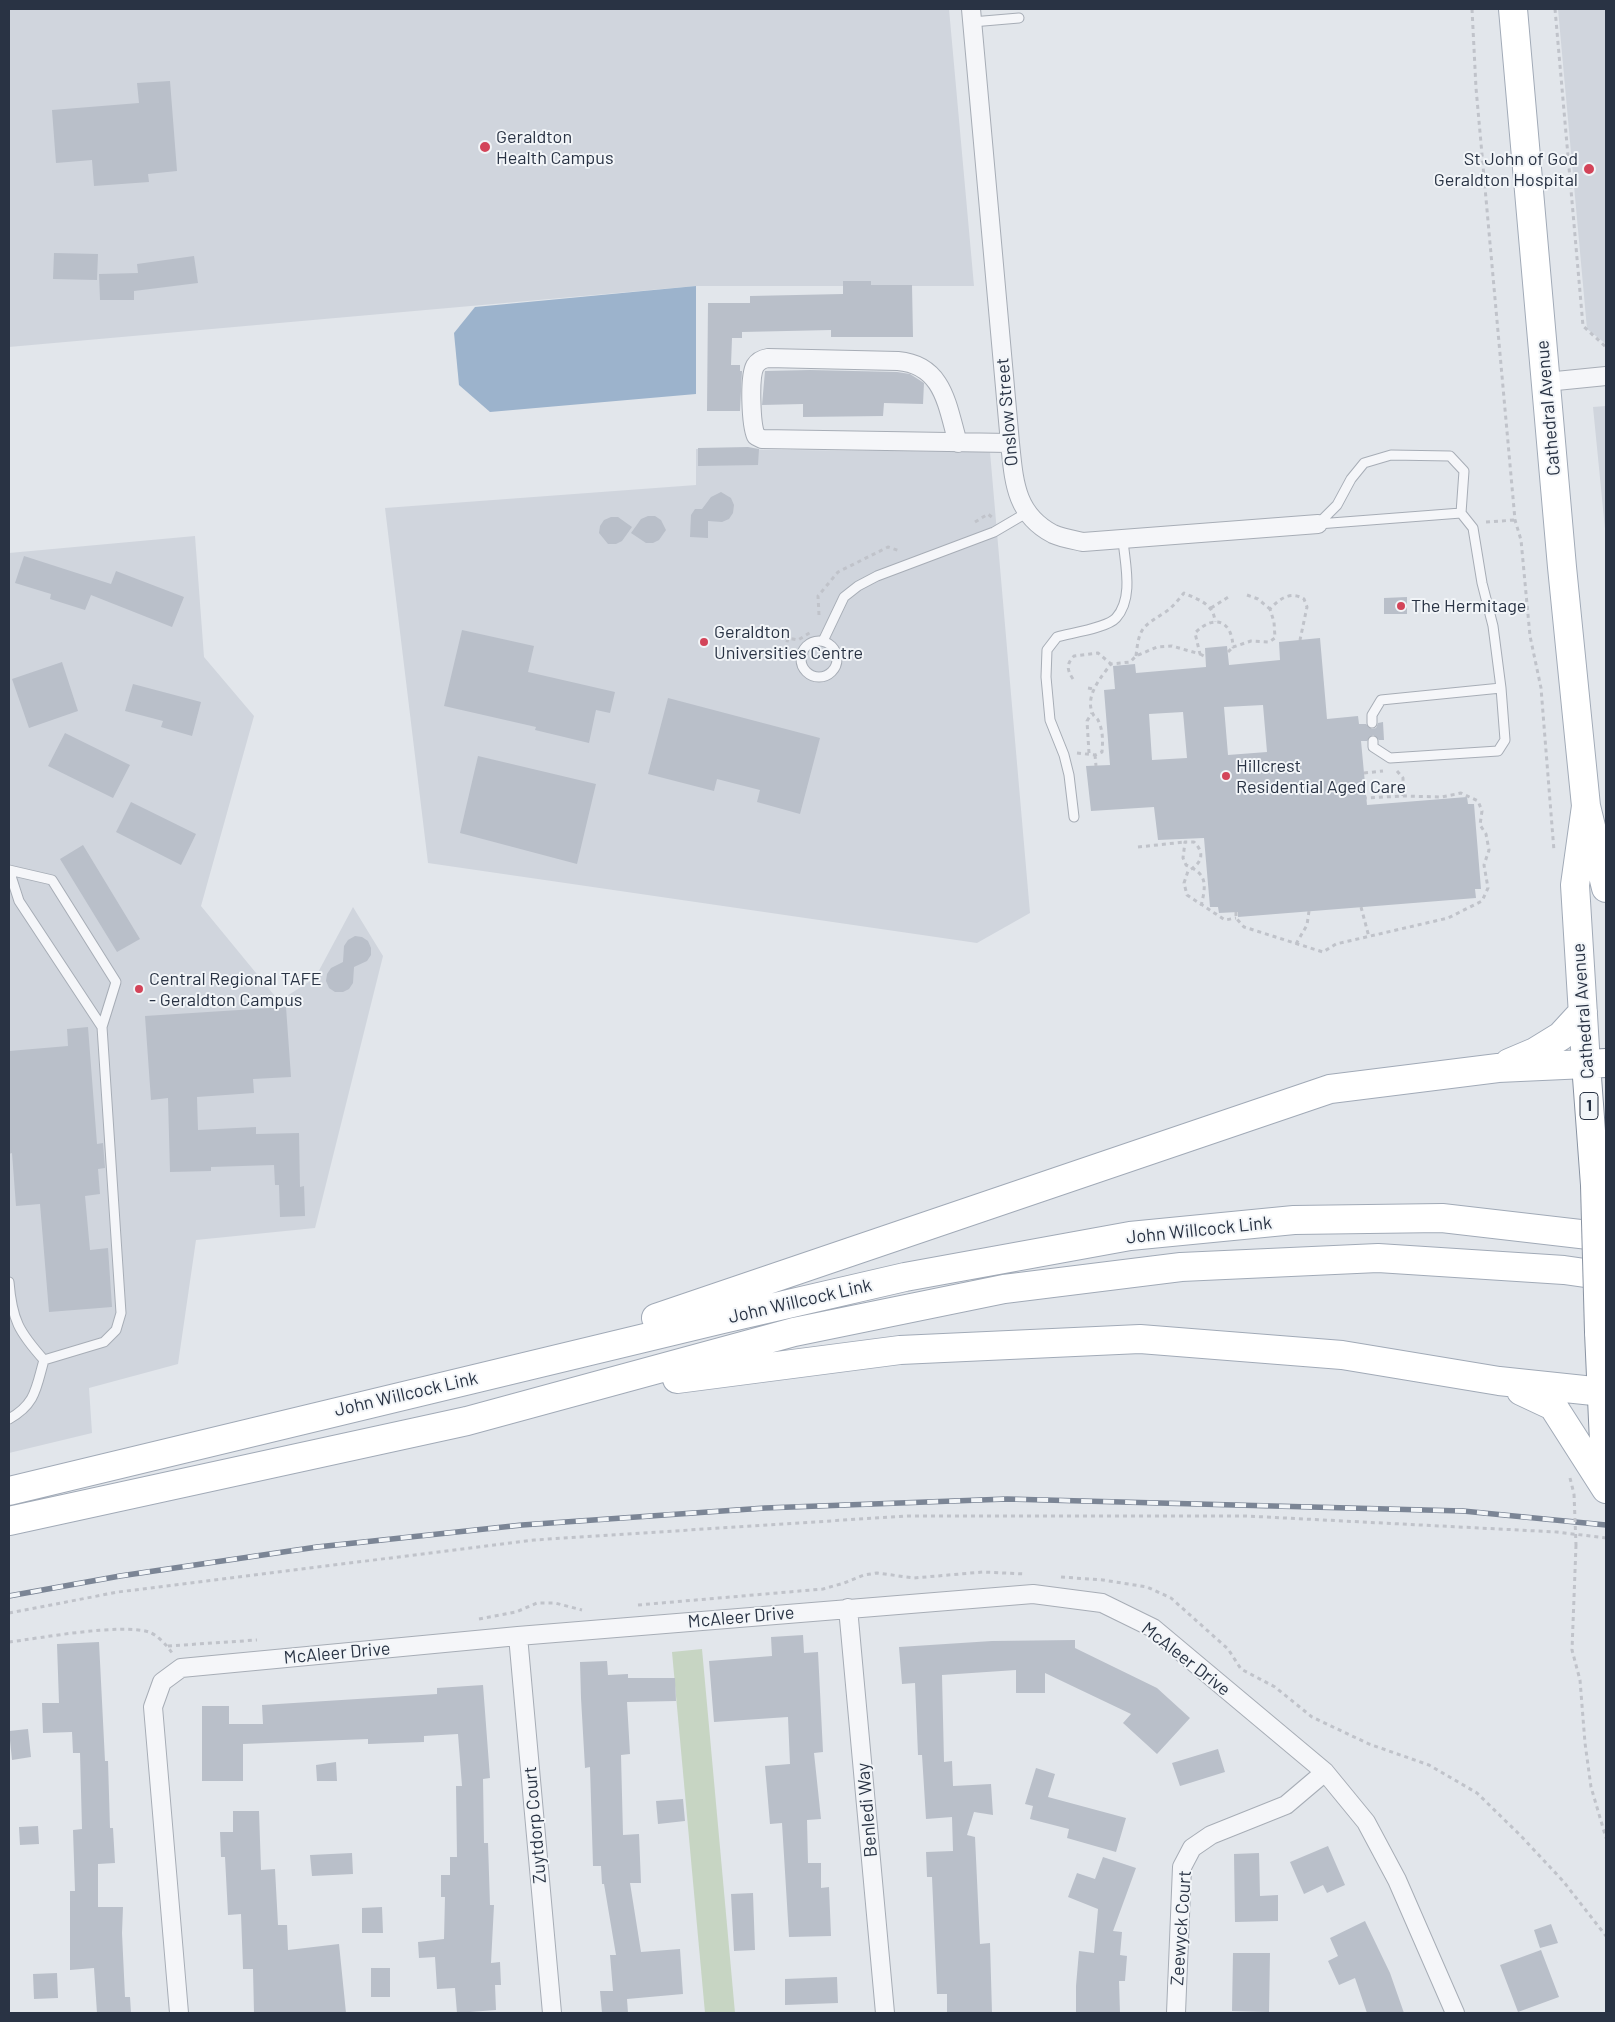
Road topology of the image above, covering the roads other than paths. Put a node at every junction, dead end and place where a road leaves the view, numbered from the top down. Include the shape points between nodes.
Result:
1 (1513, 9) edge
2 (972, 15) edge
3 (1019, 18) dead end
4 (1606, 376) edge
5 (1546, 382) junction
6 (958, 443) junction
7 (1010, 443) junction
8 (1028, 512) junction
9 (1461, 513) junction
10 (1318, 524) junction
11 (1123, 540) junction
12 (823, 641) junction
13 (1501, 688) junction
14 (1372, 723) dead end
15 (1373, 740) dead end
16 (1586, 806) junction
17 (1074, 817) dead end
18 (9, 870) edge
19 (1606, 888) edge
20 (1583, 1012) junction
21 (102, 1027) junction
22 (1596, 1064) edge
23 (1498, 1068) junction
24 (1606, 1237) edge
25 (1606, 1276) edge
26 (9, 1282) edge
27 (44, 1360) junction
28 (1499, 1381) junction
29 (1604, 1393) edge
30 (363, 1404) junction
31 (9, 1419) edge
32 (467, 1421) junction
33 (1606, 1489) edge
34 (9, 1491) edge
35 (1606, 1498) edge
36 (1606, 1508) edge
37 (9, 1521) edge
38 (848, 1608) junction
39 (518, 1636) junction
40 (1325, 1772) junction
41 (179, 2013) edge
42 (552, 2013) edge
43 (885, 2013) edge
44 (1176, 2013) edge
45 (1455, 2013) edge

1 - 5 main road, Cathedral Avenue
2 - 3 lane
2 - 7 street, Onslow Street
4 - 5 street
5 - 16 main road, Cathedral Avenue
6 - 6 street via 936,378 918,365 898,361 768,358 759,362 754,370 752,421 756,436 762,439
6 - 7 street
7 - 8 street, Onslow Street via 1018,500
8 - 11 street, Onslow Street via 1054,534 1084,542
8 - 12 lane via 994,532 858,586 844,597
9 - 10 lane
9 - 10 lane via 1464,471 1450,456 1391,455 1364,463 1337,504
9 - 13 lane via 1473,528 1493,626
10 - 11 street, Onslow Street
11 - 17 lane via 1127,586 1125,602 1115,620 1057,637 1047,650 1050,720 1069,775
12 - 12 lane via 835,649 837,663 829,675 816,677 804,669 802,654 809,644
13 - 14 lane via 1381,700 1372,715
13 - 15 lane via 1505,740 1498,751 1390,758 1373,747
16 - 19 main road, Cathedral Avenue
16 - 20 main road, Cathedral Avenue via 1575,885
18 - 21 lane via 19,901
18 - 21 lane via 52,880 116,982
20 - 22 main road, Cathedral Avenue
20 - 23 main road via 1561,1036
21 - 27 lane via 121,1313 116,1330 104,1342
22 - 23 main road
22 - 29 main road, Cathedral Avenue / 1, bridge via 1595,1186
23 - 30 main road via 1330,1088 651,1320
24 - 30 main road, John Willcock Link via 1442,1218 1294,1220 1130,1236 905,1277
25 - 32 main road, John Willcock Link via 1564,1270 1378,1258 1181,1267 1014,1288 794,1332
26 - 27 lane via 11,1309 22,1335
27 - 31 lane via 35,1392 24,1411
28 - 29 main road
28 - 32 main road via 1342,1355 1130,1340 900,1350 689,1377
28 - 33 main road via 1553,1406
29 - 33 main road, Cathedral Avenue / 1
30 - 34 main road, John Willcock Link
32 - 37 main road, John Willcock Link
33 - 35 main road, Cathedral Avenue / 1
35 - 36 main road, Cathedral Avenue / 1
38 - 39 street, McAleer Drive
38 - 40 street, McAleer Drive via 1032,1594 1102,1603 1153,1628
38 - 43 street, Benledi Way
39 - 41 street, McAleer Drive via 180,1668 162,1682 153,1707 153,1728
39 - 42 street, Zuytdorp Court
40 - 44 street, Zeewyck Court via 1286,1805 1211,1835 1192,1848 1182,1867
40 - 45 street, McAleer Drive via 1366,1822 1397,1880

